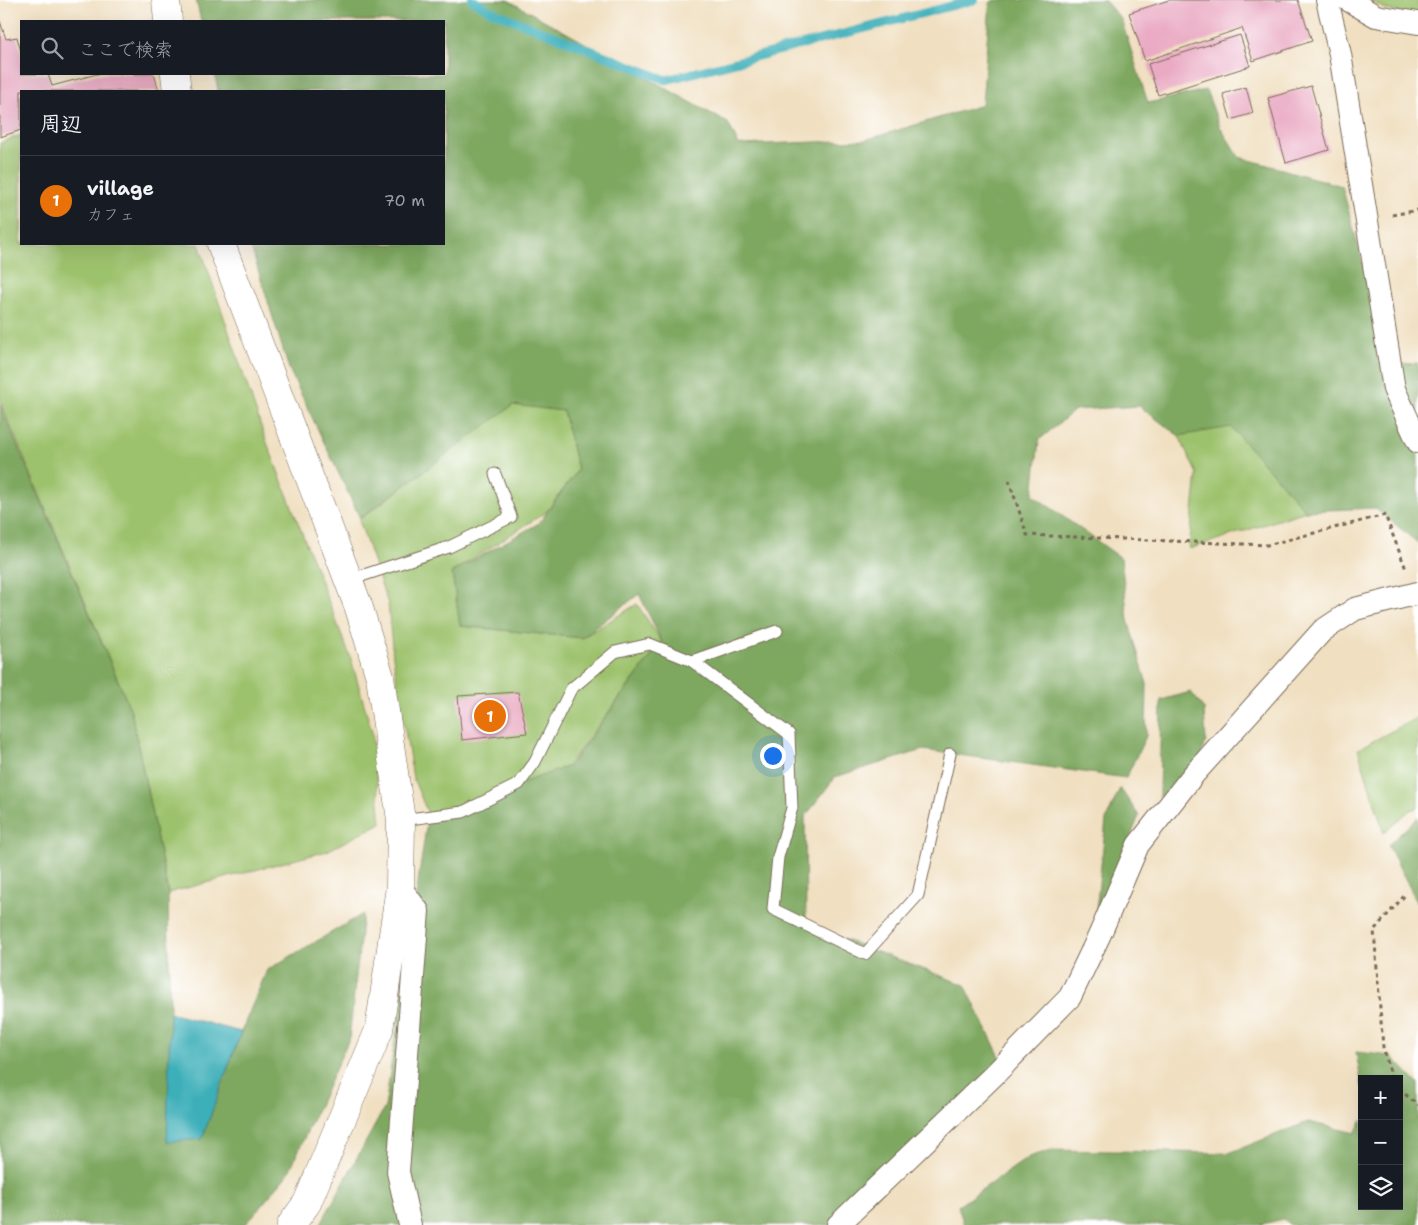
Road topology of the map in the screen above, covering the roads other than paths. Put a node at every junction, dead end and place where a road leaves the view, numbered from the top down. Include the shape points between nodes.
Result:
1 (166, 0) edge
2 (1326, 0) edge
3 (1348, 0) edge
4 (168, 20) edge
5 (1418, 23) edge
6 (175, 75) edge
7 (177, 90) edge
8 (221, 245) edge
9 (1418, 442) edge
10 (495, 474) dead end
11 (348, 580) junction
12 (1417, 593) edge
13 (777, 631) dead end
14 (692, 661) junction
15 (950, 754) dead end
16 (401, 820) junction
17 (400, 887) junction
18 (291, 1225) edge
19 (410, 1225) edge
20 (838, 1225) edge

1 - 4 street
2 - 9 street via 1340,54 1394,389
3 - 5 street via 1376,16
6 - 7 street
8 - 11 street
10 - 11 lane via 511,516 449,547
11 - 16 street via 380,676
12 - 20 street via 1355,609 1322,631 1194,774 1138,845 1070,997
13 - 14 lane
14 - 15 lane via 790,734 792,808 778,857 773,909 865,954 918,895
14 - 16 lane via 650,644 615,652 571,689 535,762 519,784 463,812
16 - 17 street
17 - 18 street via 378,1030 307,1203
17 - 19 street via 418,911 398,1172

